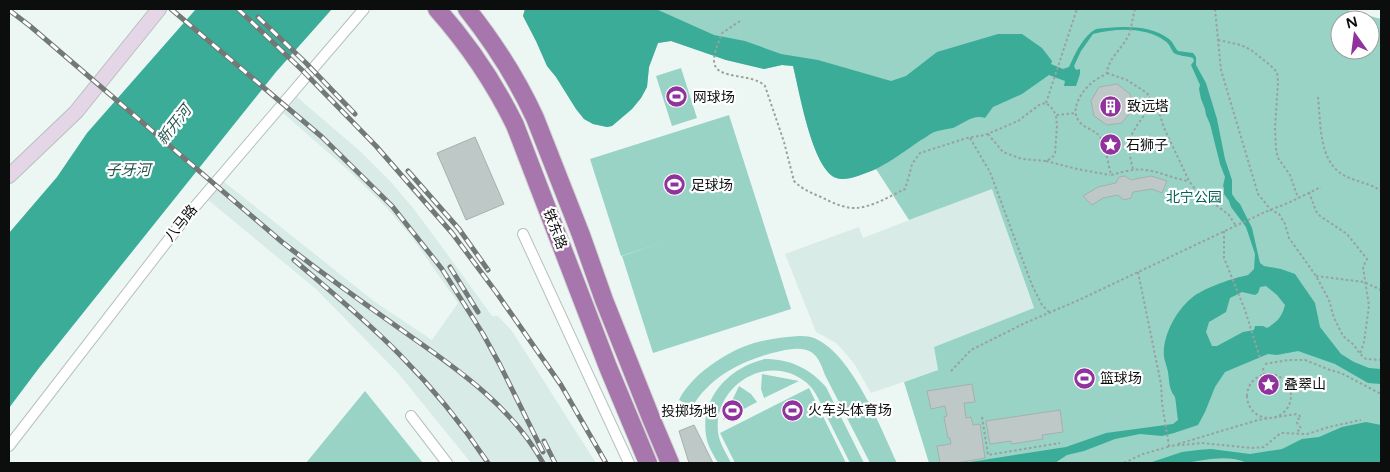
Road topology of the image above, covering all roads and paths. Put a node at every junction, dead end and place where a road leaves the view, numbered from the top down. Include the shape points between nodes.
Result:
1 (159, 9) edge
2 (364, 9) edge
3 (437, 9) edge
4 (467, 9) edge
5 (1077, 9) edge
6 (1135, 9) edge
7 (1215, 9) edge
8 (740, 21) dead end
9 (1218, 40) junction
10 (1107, 73) junction
11 (1149, 97) junction
12 (1318, 97) dead end
13 (1046, 103) junction
14 (1076, 113) junction
15 (1056, 115) junction
16 (988, 134) junction
17 (970, 138) junction
18 (1046, 160) junction
19 (1133, 170) junction
20 (1111, 175) junction
21 (9, 176) edge
22 (1189, 181) junction
23 (1321, 186) dead end
24 (1381, 190) edge
25 (1309, 192) junction
26 (1298, 198) junction
27 (1271, 210) junction
28 (1237, 225) junction
29 (1224, 231) junction
30 (522, 234) dead end
31 (1138, 272) junction
32 (1316, 276) junction
33 (1364, 282) junction
34 (1381, 290) edge
35 (1049, 313) junction
36 (1360, 354) junction
37 (1260, 358) dead end
38 (1381, 360) edge
39 (1265, 364) dead end
40 (1262, 368) dead end
41 (952, 371) dead end
42 (1264, 374) junction
43 (1381, 394) edge
44 (411, 416) dead end
45 (982, 417) dead end
46 (1274, 417) junction
47 (1361, 420) dead end
48 (1296, 434) junction
49 (1060, 443) dead end
50 (9, 446) edge
51 (1170, 446) junction
52 (447, 463) edge
53 (629, 463) edge
54 (648, 463) edge
55 (670, 463) edge
56 (1124, 463) edge

1 - 21 street via 76,112
2 - 50 street, 八马路 via 186,217
3 - 54 highway, 铁东路 via 474,53 505,105
4 - 55 highway, 铁东路 via 498,51 527,100
5 - 13 path
6 - 10 path via 1130,33
7 - 9 path
8 - 17 path via 722,33 715,64 726,75 752,79 765,86 794,181 808,191 846,208 869,205 905,189 912,164 920,153
9 - 26 path via 1251,50 1276,72 1276,149
9 - 27 path via 1221,70 1258,194
10 - 11 path via 1127,80
10 - 14 path via 1088,86 1076,104
11 - 19 path via 1150,105 1130,138
11 - 22 path
12 - 24 path via 1327,158 1344,175
13 - 15 path
13 - 16 path via 1018,122
14 - 15 path
14 - 20 path via 1079,121 1100,137
15 - 18 path via 1055,153
16 - 17 path
16 - 18 path via 1003,152 1022,159
17 - 35 path via 990,172 1032,285
18 - 20 path
19 - 20 path
19 - 22 path via 1144,169
22 - 28 path via 1230,215
23 - 25 path
25 - 26 path
25 - 33 path via 1320,216 1347,234 1367,259 1362,267
26 - 27 path
27 - 28 path
27 - 32 path via 1279,214 1289,238
28 - 29 path
29 - 31 path
29 - 37 path via 1224,258
30 - 53 street
31 - 35 path
31 - 51 path
32 - 33 path
32 - 36 path via 1330,300 1343,336
33 - 34 path
33 - 36 path via 1370,306
35 - 41 path via 971,350
36 - 38 path
39 - 43 path via 1305,360 1342,373
40 - 42 path
42 - 46 path via 1280,377 1286,382 1291,396 1287,407
42 - 46 path via 1250,385 1247,398 1256,414
44 - 52 street
45 - 49 path via 988,455
46 - 48 path via 1300,416 1297,423 1301,428
46 - 51 path
47 - 48 path
48 - 51 path via 1281,433 1264,447 1203,443
51 - 56 path

